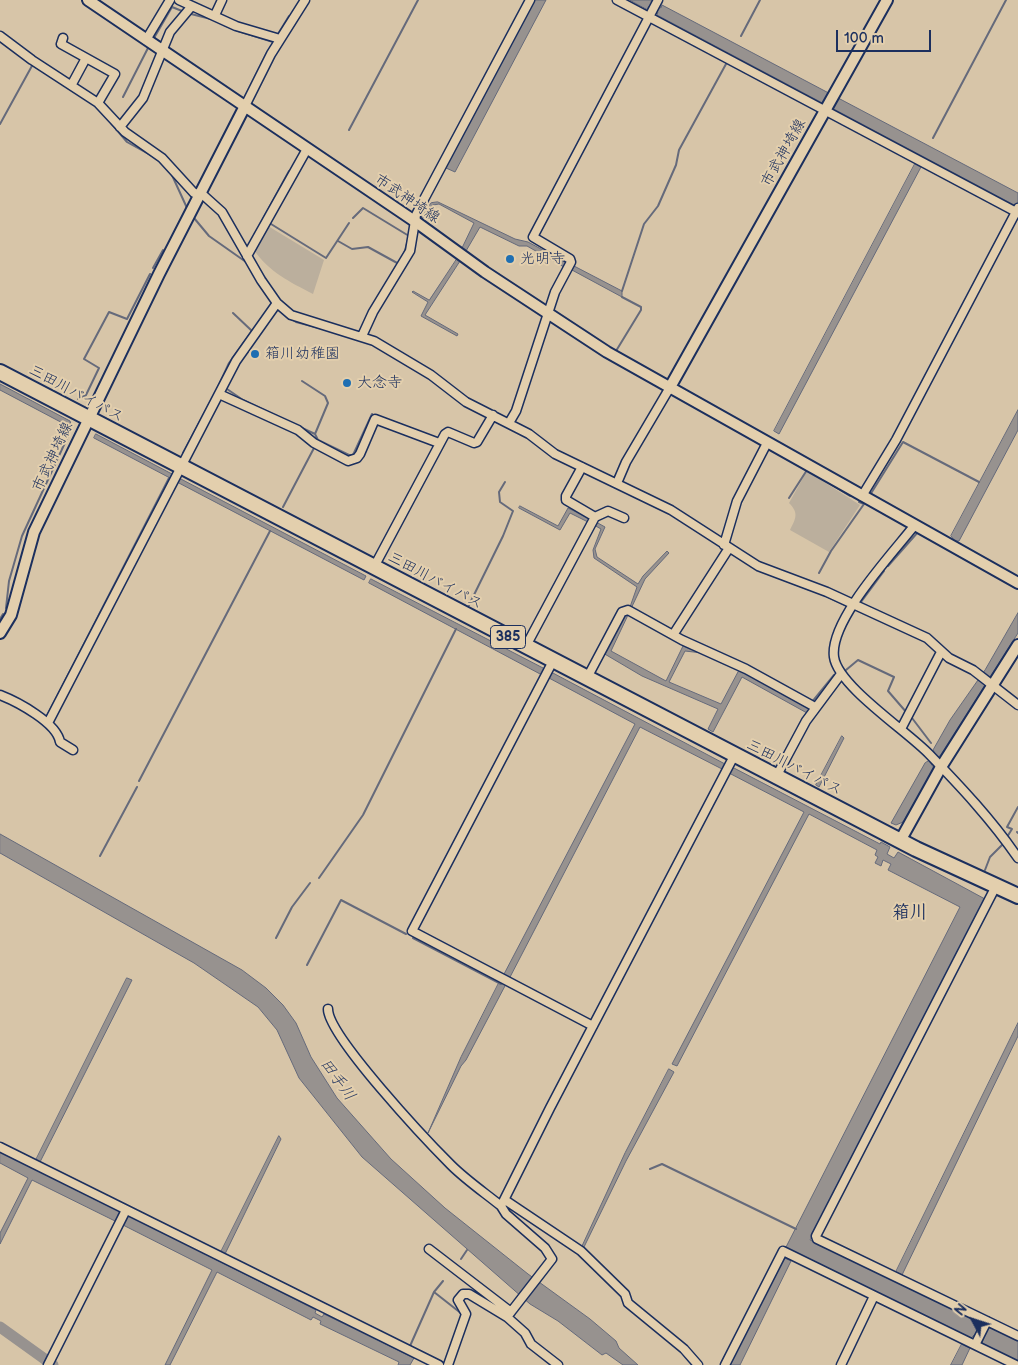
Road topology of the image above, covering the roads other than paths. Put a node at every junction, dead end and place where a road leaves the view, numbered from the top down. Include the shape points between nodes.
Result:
1 (88, 0) edge
2 (170, 0) edge
3 (179, 0) edge
4 (222, 0) edge
5 (305, 0) edge
6 (530, 0) edge
7 (617, 0) edge
8 (887, 0) edge
9 (656, 5) edge
10 (191, 7) junction
11 (215, 15) junction
12 (649, 17) junction
13 (0, 36) edge
14 (63, 38) dead end
15 (280, 39) junction
16 (146, 40) junction
17 (162, 50) junction
18 (86, 58) junction
19 (120, 67) dead end
20 (115, 74) junction
21 (72, 84) junction
22 (98, 103) junction
23 (245, 106) junction
24 (826, 110) junction
25 (120, 127) junction
26 (307, 149) junction
27 (202, 194) junction
28 (1017, 211) edge
29 (416, 222) junction
30 (247, 256) junction
31 (275, 305) junction
32 (549, 312) junction
33 (362, 336) junction
34 (0, 372) edge
35 (669, 388) junction
36 (219, 394) junction
37 (492, 417) junction
38 (88, 418) junction
39 (509, 423) junction
40 (439, 443) junction
41 (767, 443) junction
42 (181, 467) junction
43 (581, 469) junction
44 (617, 482) junction
45 (862, 496) junction
46 (595, 517) junction
47 (624, 518) dead end
48 (914, 526) junction
49 (726, 548) junction
50 (374, 567) junction
51 (1018, 583) edge
52 (852, 604) junction
53 (0, 633) edge
54 (673, 635) junction
55 (1018, 645) edge
56 (526, 646) junction
57 (941, 652) junction
58 (553, 661) junction
59 (841, 674) junction
60 (587, 678) junction
61 (992, 684) junction
62 (0, 695) edge
63 (1018, 705) edge
64 (815, 707) junction
65 (48, 723) junction
66 (901, 729) junction
67 (73, 750) dead end
68 (734, 756) junction
69 (941, 767) junction
70 (776, 777) junction
71 (900, 841) junction
72 (1018, 858) edge
73 (996, 886) junction
74 (1018, 896) edge
75 (328, 1009) dead end
76 (593, 1026) junction
77 (0, 1147) edge
78 (503, 1203) junction
79 (123, 1215) junction
80 (429, 1249) dead end
81 (874, 1296) junction
82 (511, 1312) junction
83 (985, 1324) junction
84 (1018, 1336) edge
85 (977, 1342) junction
86 (48, 1365) edge
87 (438, 1365) edge
88 (448, 1365) edge
89 (558, 1365) edge
90 (698, 1365) edge
91 (725, 1365) edge
92 (840, 1365) edge
93 (1016, 1365) edge

1 - 16 main road
2 - 16 street
3 - 10 street
4 - 11 street
5 - 15 street
6 - 29 street via 422,203
7 - 12 street
8 - 24 main road, 市武神埼線
9 - 12 street
10 - 11 street
10 - 17 street via 176,22
11 - 15 street via 236,26
12 - 24 street
12 - 32 street via 534,237 570,259
13 - 21 street
14 - 18 street via 61,44
15 - 23 street
16 - 17 main road
17 - 23 main road
17 - 25 street via 143,98
18 - 20 street
18 - 21 street
19 - 20 street
20 - 22 street
21 - 22 street
22 - 25 street
23 - 26 main road, 市武神埼線
23 - 27 main road, 市武神埼線
24 - 28 street
24 - 35 main road, 市武神埼線
25 - 27 street via 162,158 194,193
26 - 29 main road, 市武神埼線
26 - 30 street
27 - 30 street via 222,212
27 - 38 main road, 市武神埼線
28 - 45 street via 896,440
29 - 32 main road, 市武神埼線 via 485,272
29 - 33 street via 410,251
30 - 31 street
31 - 33 street via 308,322
31 - 36 street via 236,361
32 - 35 main road, 市武神埼線 via 607,352
32 - 39 street via 516,411
33 - 37 street via 431,375
34 - 38 highway, 三田川バイパス / 385
35 - 41 main road
35 - 44 street
36 - 40 street via 298,430 314,443 348,460 360,454 375,419
36 - 42 street
37 - 39 street
37 - 40 street via 478,442 448,432
38 - 42 highway, 三田川バイパス / 385
38 - 53 main road, 市武神埼線 via 34,532 11,615
39 - 43 street
40 - 50 street
41 - 45 main road
41 - 49 street via 737,501
42 - 50 highway, 三田川バイパス / 385
42 - 65 street
43 - 44 street
43 - 46 street via 566,500
44 - 49 street via 694,523
45 - 48 main road
46 - 47 street via 608,511
46 - 56 street
48 - 51 main road
48 - 52 street
49 - 52 street via 758,566
49 - 54 street
50 - 56 highway, 三田川バイパス / 385
52 - 57 street via 926,638
52 - 59 street via 835,645 834,656
54 - 60 street via 630,611 622,612
54 - 64 street via 746,669
55 - 61 main road
56 - 58 highway, 三田川バイパス / 385
57 - 61 street
57 - 66 street
58 - 60 highway, 三田川バイパス / 385
58 - 76 street via 412,931
59 - 64 street
59 - 66 street
60 - 68 highway, 三田川バイパス / 385
61 - 63 street
61 - 69 main road
62 - 65 street
64 - 70 street
65 - 67 street via 59,733 60,742
66 - 69 street
68 - 70 highway, 三田川バイパス / 385
68 - 76 street
69 - 71 main road
69 - 72 street
70 - 71 highway, 三田川バイパス / 385
71 - 73 highway, 三田川バイパス / 385
73 - 74 highway, 三田川バイパス / 385
73 - 83 street via 816,1236
75 - 78 street via 334,1027 355,1056 423,1135 452,1166
76 - 78 street
77 - 79 street
78 - 82 street via 506,1214 552,1259
78 - 90 street via 580,1251 625,1294 628,1303 684,1349
79 - 86 street
79 - 87 street
80 - 82 street
81 - 85 street
81 - 91 street via 783,1251
81 - 92 street
82 - 88 street via 469,1294 460,1295 458,1300 466,1314
82 - 89 street via 531,1344
83 - 84 street
83 - 85 street
85 - 93 street

